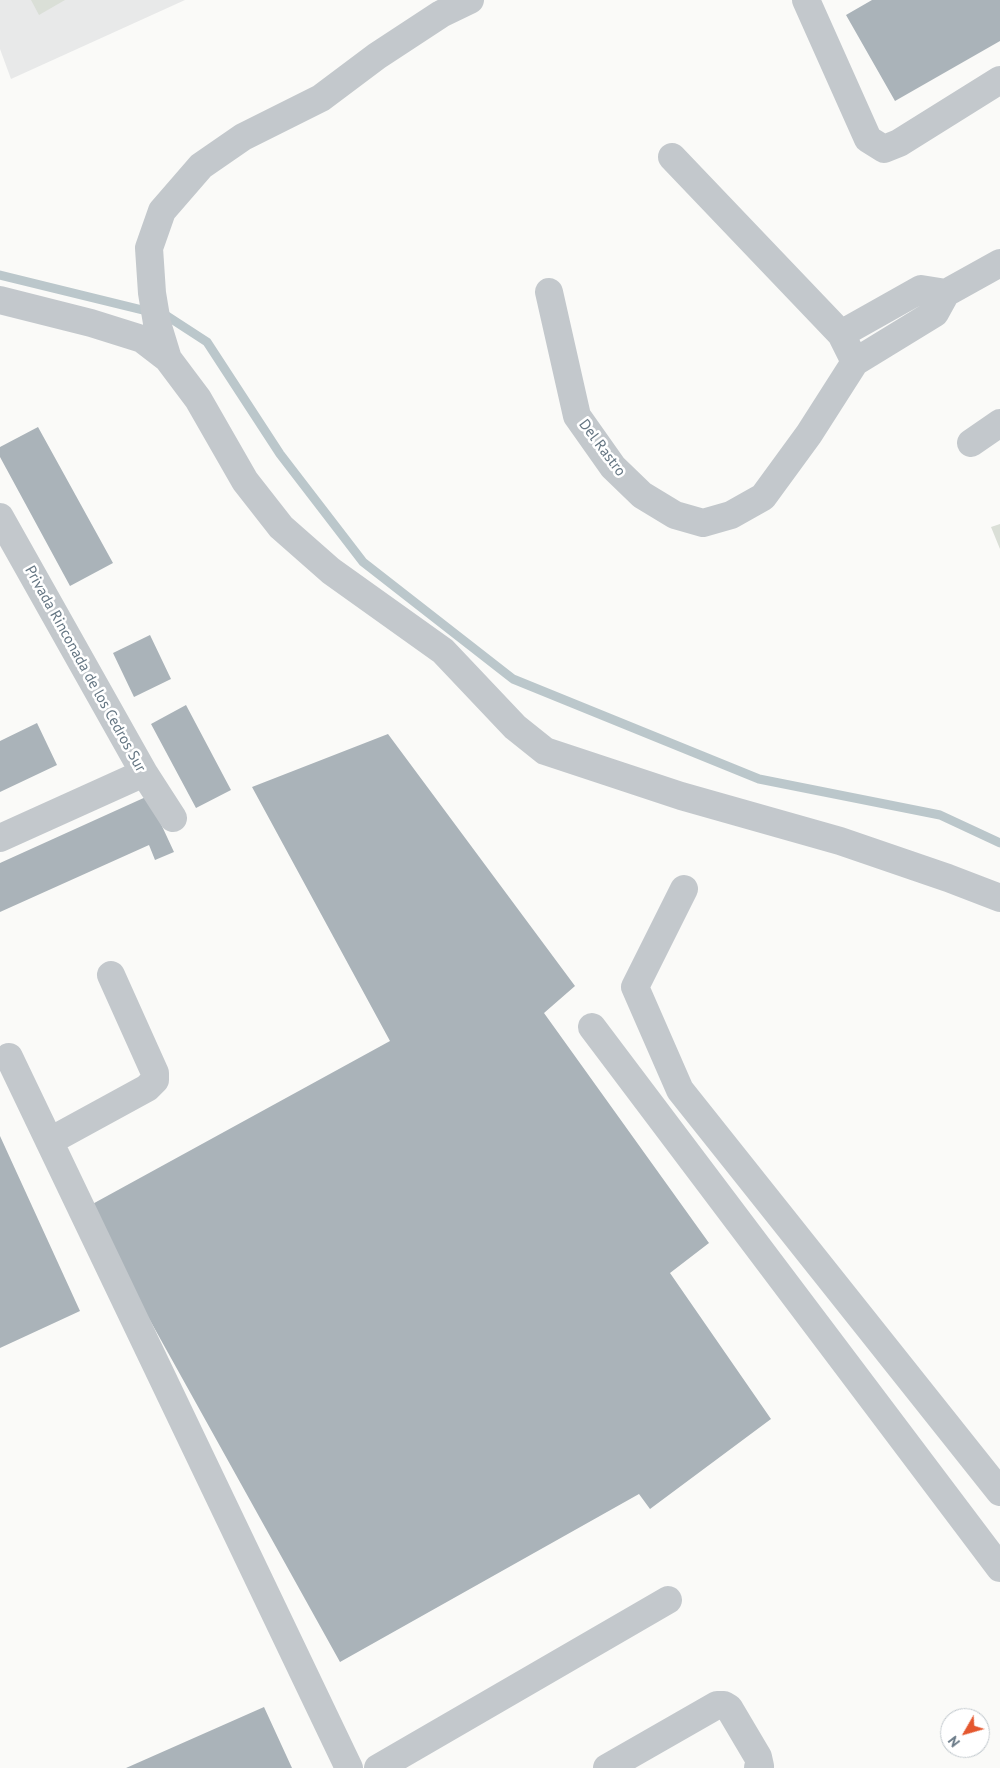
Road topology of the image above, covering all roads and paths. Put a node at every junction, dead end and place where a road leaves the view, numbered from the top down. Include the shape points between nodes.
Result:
1 (470, 0) edge
2 (806, 0) edge
3 (1000, 80) edge
4 (672, 158) dead end
5 (1000, 263) edge
6 (549, 292) dead end
7 (0, 300) edge
8 (848, 347) junction
9 (168, 359) junction
10 (1000, 423) edge
11 (971, 442) dead end
12 (0, 517) edge
13 (144, 773) junction
14 (173, 818) dead end
15 (0, 838) edge
16 (684, 889) dead end
17 (1000, 898) edge
18 (111, 975) dead end
19 (592, 1027) dead end
20 (9, 1057) dead end
21 (50, 1141) junction
22 (996, 1479) edge
23 (1000, 1568) edge
24 (668, 1600) dead end
25 (349, 1768) edge
26 (378, 1768) edge
27 (606, 1768) edge
28 (758, 1768) edge

1 - 9 street via 441,14 377,56 321,98 244,137 201,166 162,211 149,248 157,323
2 - 3 street via 868,139 884,149 899,143
4 - 8 street
5 - 8 street via 946,293 935,313
6 - 8 street, Del Rastro via 577,416 612,467 642,495 675,515 703,523 731,515 763,497 809,434
7 - 9 street via 142,339
9 - 17 street via 198,399 245,481 281,527 332,571 443,651 515,727 545,751 681,796 840,841
10 - 11 street
12 - 13 street, Privada Rinconada de los Cedros Sur
13 - 14 street, Privada Rinconada de los Cedros Sur
13 - 15 street
16 - 22 street via 635,987 680,1090
18 - 21 street via 155,1073 155,1080 147,1088
19 - 23 street
20 - 21 street
21 - 25 street
24 - 26 street
27 - 28 street via 717,1705 729,1708 758,1757

